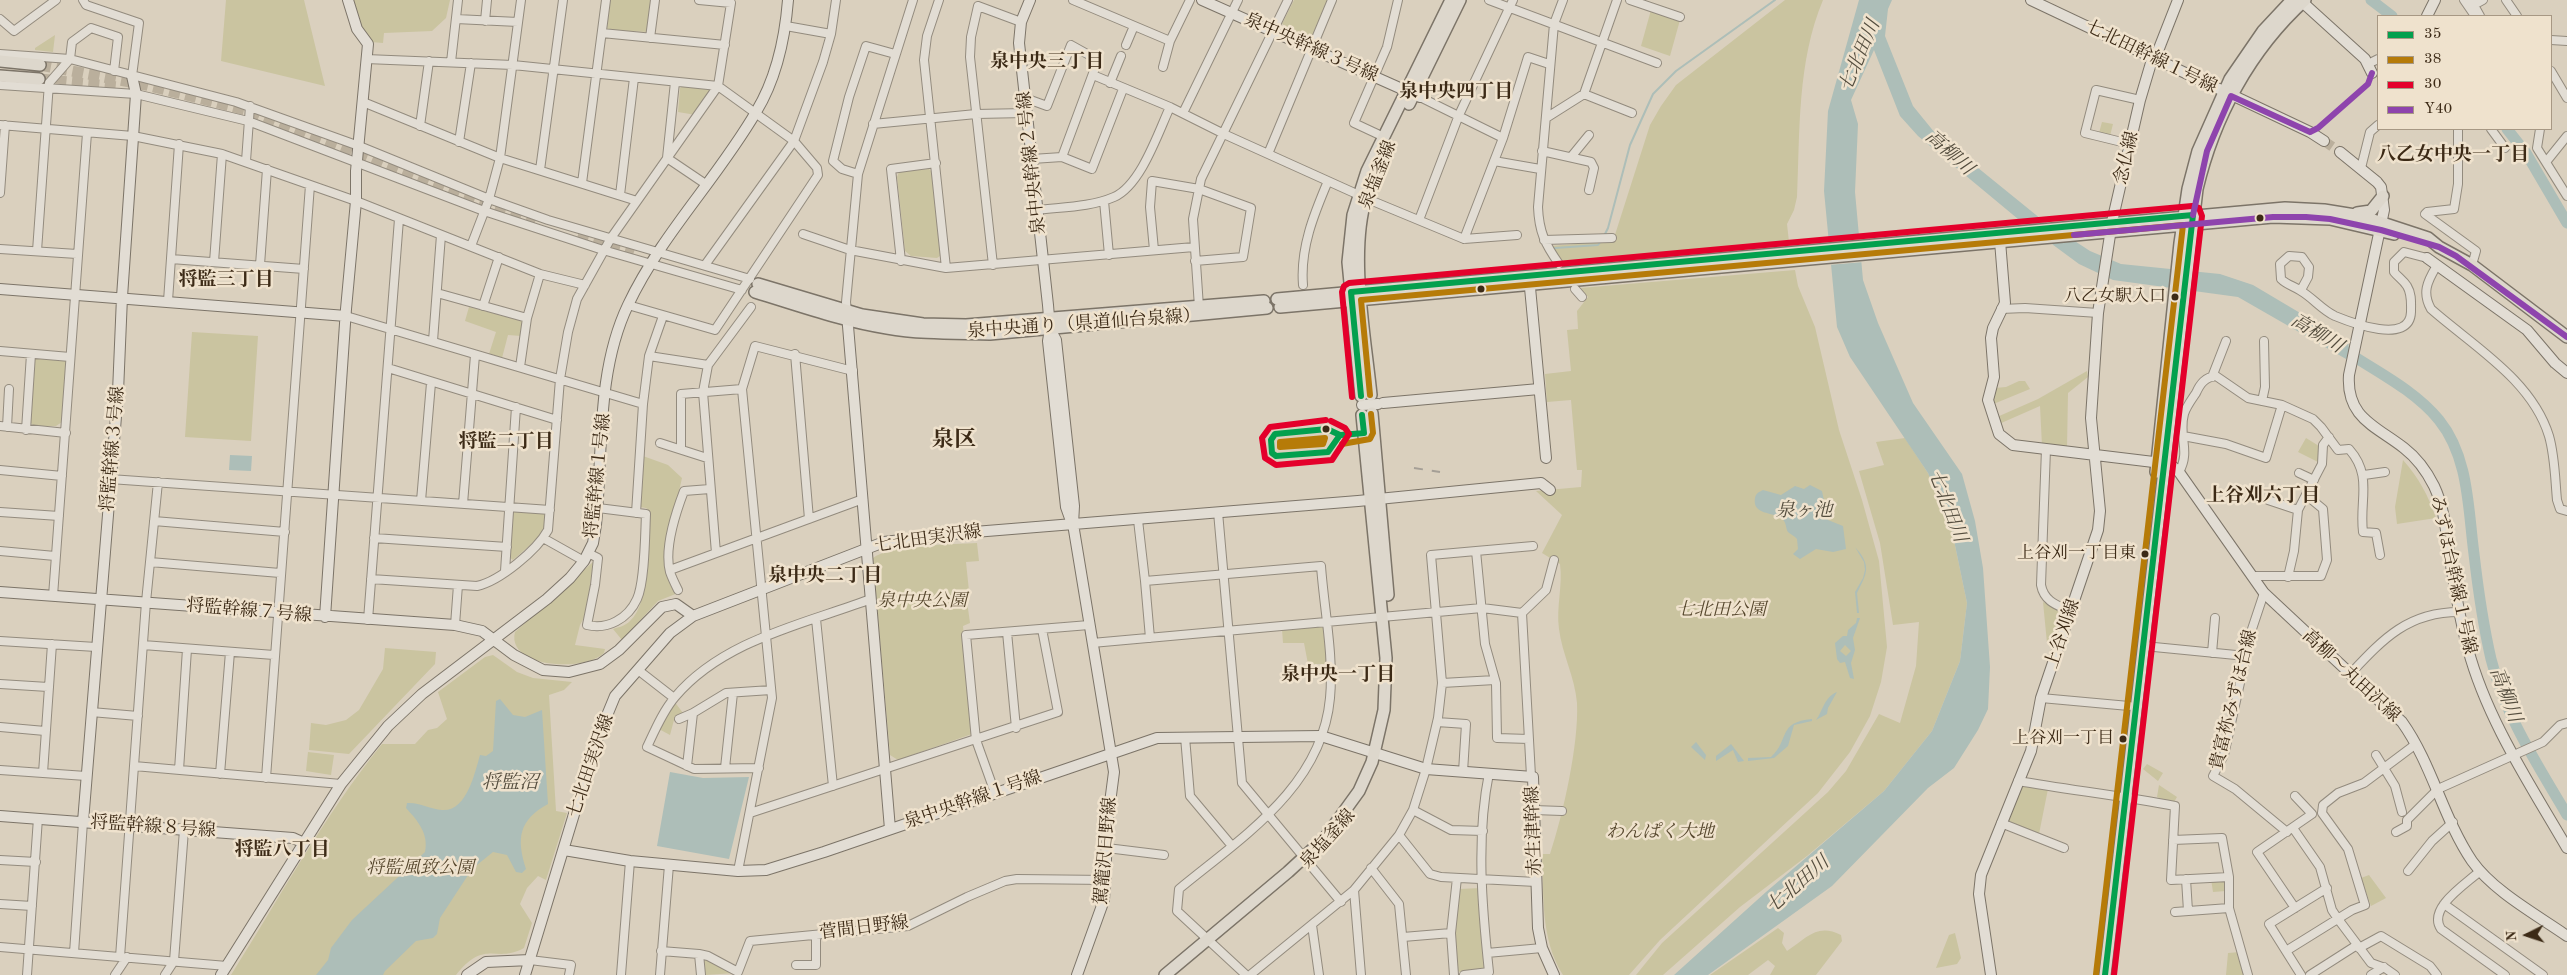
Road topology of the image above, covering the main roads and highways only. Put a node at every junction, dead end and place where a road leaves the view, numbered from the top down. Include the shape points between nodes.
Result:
1 (1451, 0) edge
2 (1460, 0) edge
3 (2300, 0) edge
4 (0, 62) edge
5 (0, 69) edge
6 (39, 72) junction
7 (0, 76) edge
8 (1413, 94) junction
9 (1362, 196) junction
10 (2383, 196) road end
11 (2350, 214) junction
12 (2188, 220) junction
13 (2382, 226) junction
14 (2112, 227) junction
15 (2030, 234) junction
16 (1915, 244) junction
17 (754, 285) road end
18 (1356, 296) junction
19 (1278, 303) dead end
20 (1050, 324) junction
21 (2567, 337) edge
22 (2161, 462) junction
23 (2122, 797) junction
24 (1210, 941) junction
25 (1165, 975) edge
26 (1176, 975) edge
27 (2098, 975) edge
28 (2105, 975) edge

1 - 8 main road
2 - 8 main road, 泉塩釜線
3 - 12 main road via 2248,50 2227,95 2207,151
4 - 6 main road
5 - 6 main road
6 - 7 main road
8 - 9 main road, 泉塩釜線
8 - 9 main road via 1384,137 1367,171
9 - 18 main road, 泉塩釜線
10 - 11 main road via 2371,210
11 - 12 main road via 2285,208
11 - 13 main road
12 - 13 main road via 2306,217
12 - 14 main road
12 - 22 main road
13 - 21 main road via 2428,238 2472,266
14 - 15 main road via 2064,228
14 - 15 main road via 2074,235
15 - 16 main road
15 - 16 main road via 2000,241
16 - 18 main road
17 - 20 main road, 泉中央通り（県道仙台泉線） via 848,315 923,324
18 - 19 main road
18 - 24 main road, 泉塩釜線 via 1369,405 1386,617 1394,668 1390,720 1369,787 1343,827
20 - 20 main road, 泉中央通り（県道仙台泉線） via 1199,306 1266,305
22 - 23 main road via 2129,706
22 - 23 main road via 2144,646
23 - 27 main road
23 - 28 main road
24 - 25 main road
24 - 26 main road, 泉塩釜線

